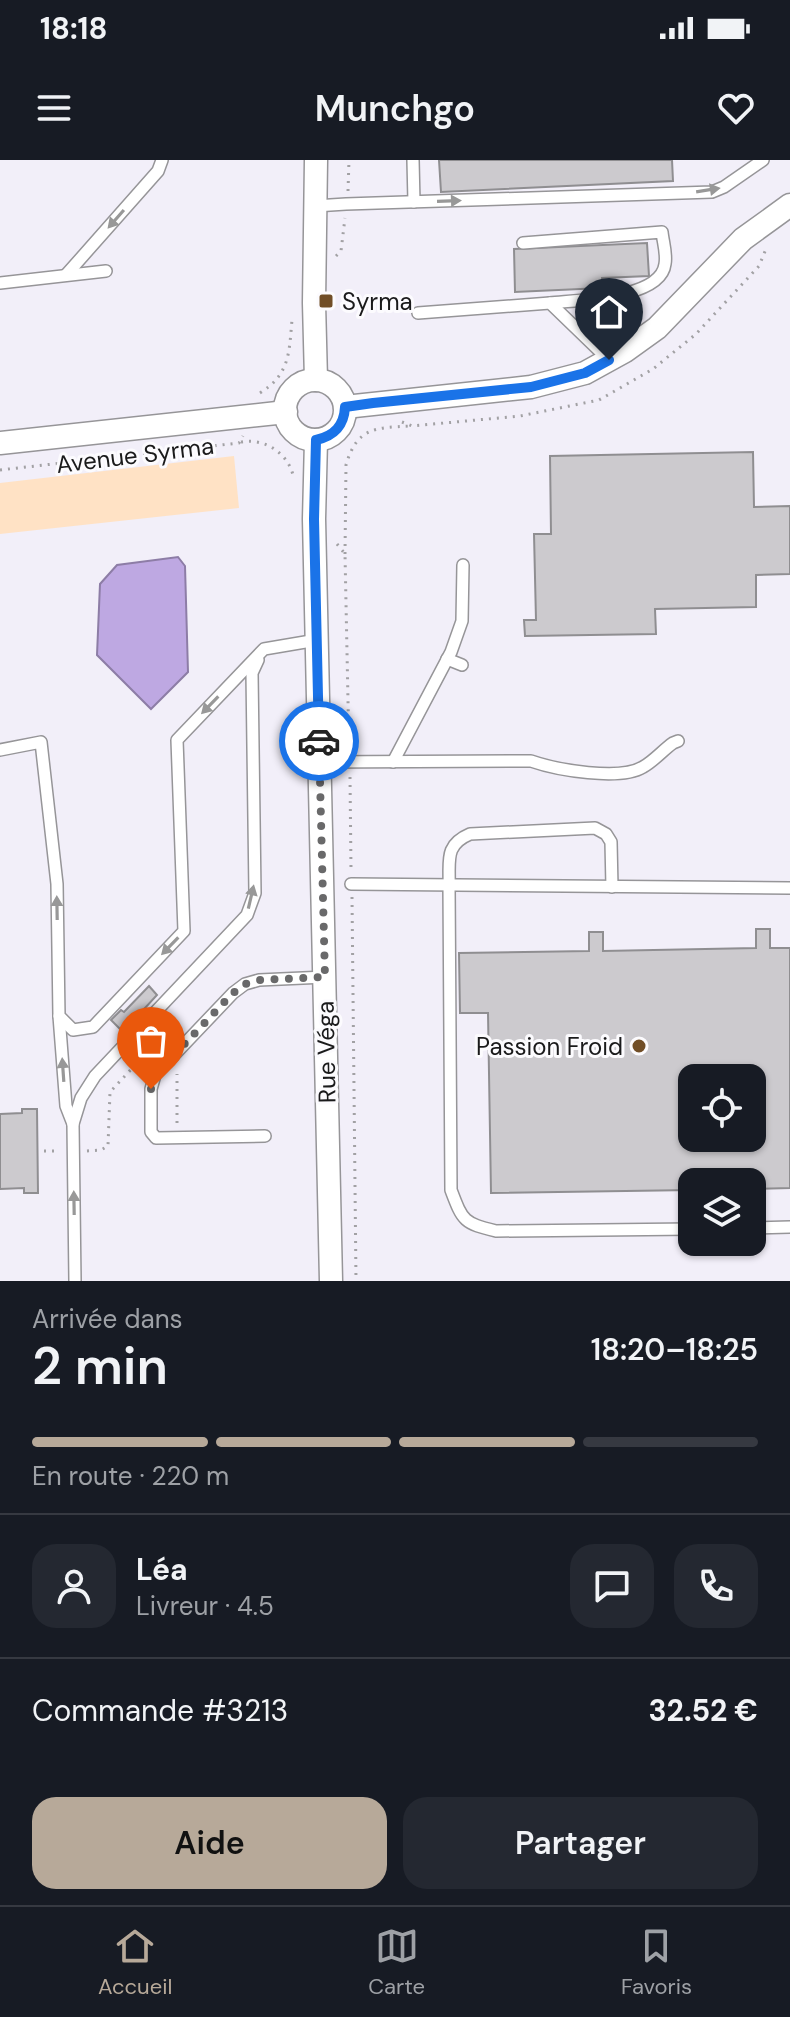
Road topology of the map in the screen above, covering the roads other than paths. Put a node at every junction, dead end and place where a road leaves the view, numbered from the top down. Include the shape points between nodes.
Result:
1 (162, 160) edge
2 (316, 160) edge
3 (413, 160) edge
4 (763, 160) edge
5 (414, 202) junction
6 (790, 205) edge
7 (315, 206) junction
8 (523, 243) dead end
9 (106, 271) dead end
10 (66, 275) junction
11 (0, 283) edge
12 (550, 303) junction
13 (418, 313) dead end
14 (609, 360) junction
15 (316, 380) junction
16 (345, 407) junction
17 (286, 412) junction
18 (316, 440) junction
19 (0, 443) edge
20 (463, 565) dead end
21 (317, 640) junction
22 (264, 649) junction
23 (447, 659) junction
24 (462, 665) dead end
25 (678, 741) dead end
26 (0, 750) edge
27 (320, 762) junction
28 (393, 762) junction
29 (351, 884) dead end
30 (449, 885) junction
31 (612, 887) junction
32 (790, 888) edge
33 (325, 977) junction
34 (59, 1016) junction
35 (73, 1124) junction
36 (265, 1136) dead end
37 (790, 1227) edge
38 (766, 1228) edge
39 (678, 1229) edge
40 (75, 1281) edge
41 (331, 1281) edge

1 -> 10 lane
2 - 7 street
3 - 5 lane
5 -> 4 lane via 712,192
5 - 7 lane
6 - 14 street via 743,239 657,328
7 - 15 street
8 - 12 lane via 662,232 665,265 659,278 621,295
9 - 10 lane
10 - 11 lane
12 - 13 lane
12 - 14 lane
14 - 16 street via 585,373 531,387
15 - 16 street via 332,386
15 - 17 street via 291,393
16 - 18 street via 341,426
17 - 18 street via 292,429
17 - 19 street, Avenue Syrma via 254,406
18 - 21 street, Rue Véga
20 - 23 lane via 462,621
21 - 22 lane
21 - 27 street, Rue Véga
22 -> 34 lane via 177,740 184,931 93,1027 73,1030
35 -> 22 lane via 95,1076 247,915 255,893 252,673
23 - 24 lane
23 - 28 lane
25 - 28 lane via 629,773 552,769 531,761
34 -> 26 lane via 57,884 41,742
27 - 28 lane
27 - 33 street, Rue Véga
29 - 30 lane
30 - 31 lane
30 - 31 lane via 451,849 470,834 595,828 611,842
30 - 39 lane via 451,1190 460,1214 471,1225 496,1231
31 - 32 lane
33 - 36 lane via 245,984 155,1075 151,1132 156,1138
33 - 41 street, Rue Véga
35 -> 34 lane via 66,1106
40 -> 35 lane
37 - 38 lane

